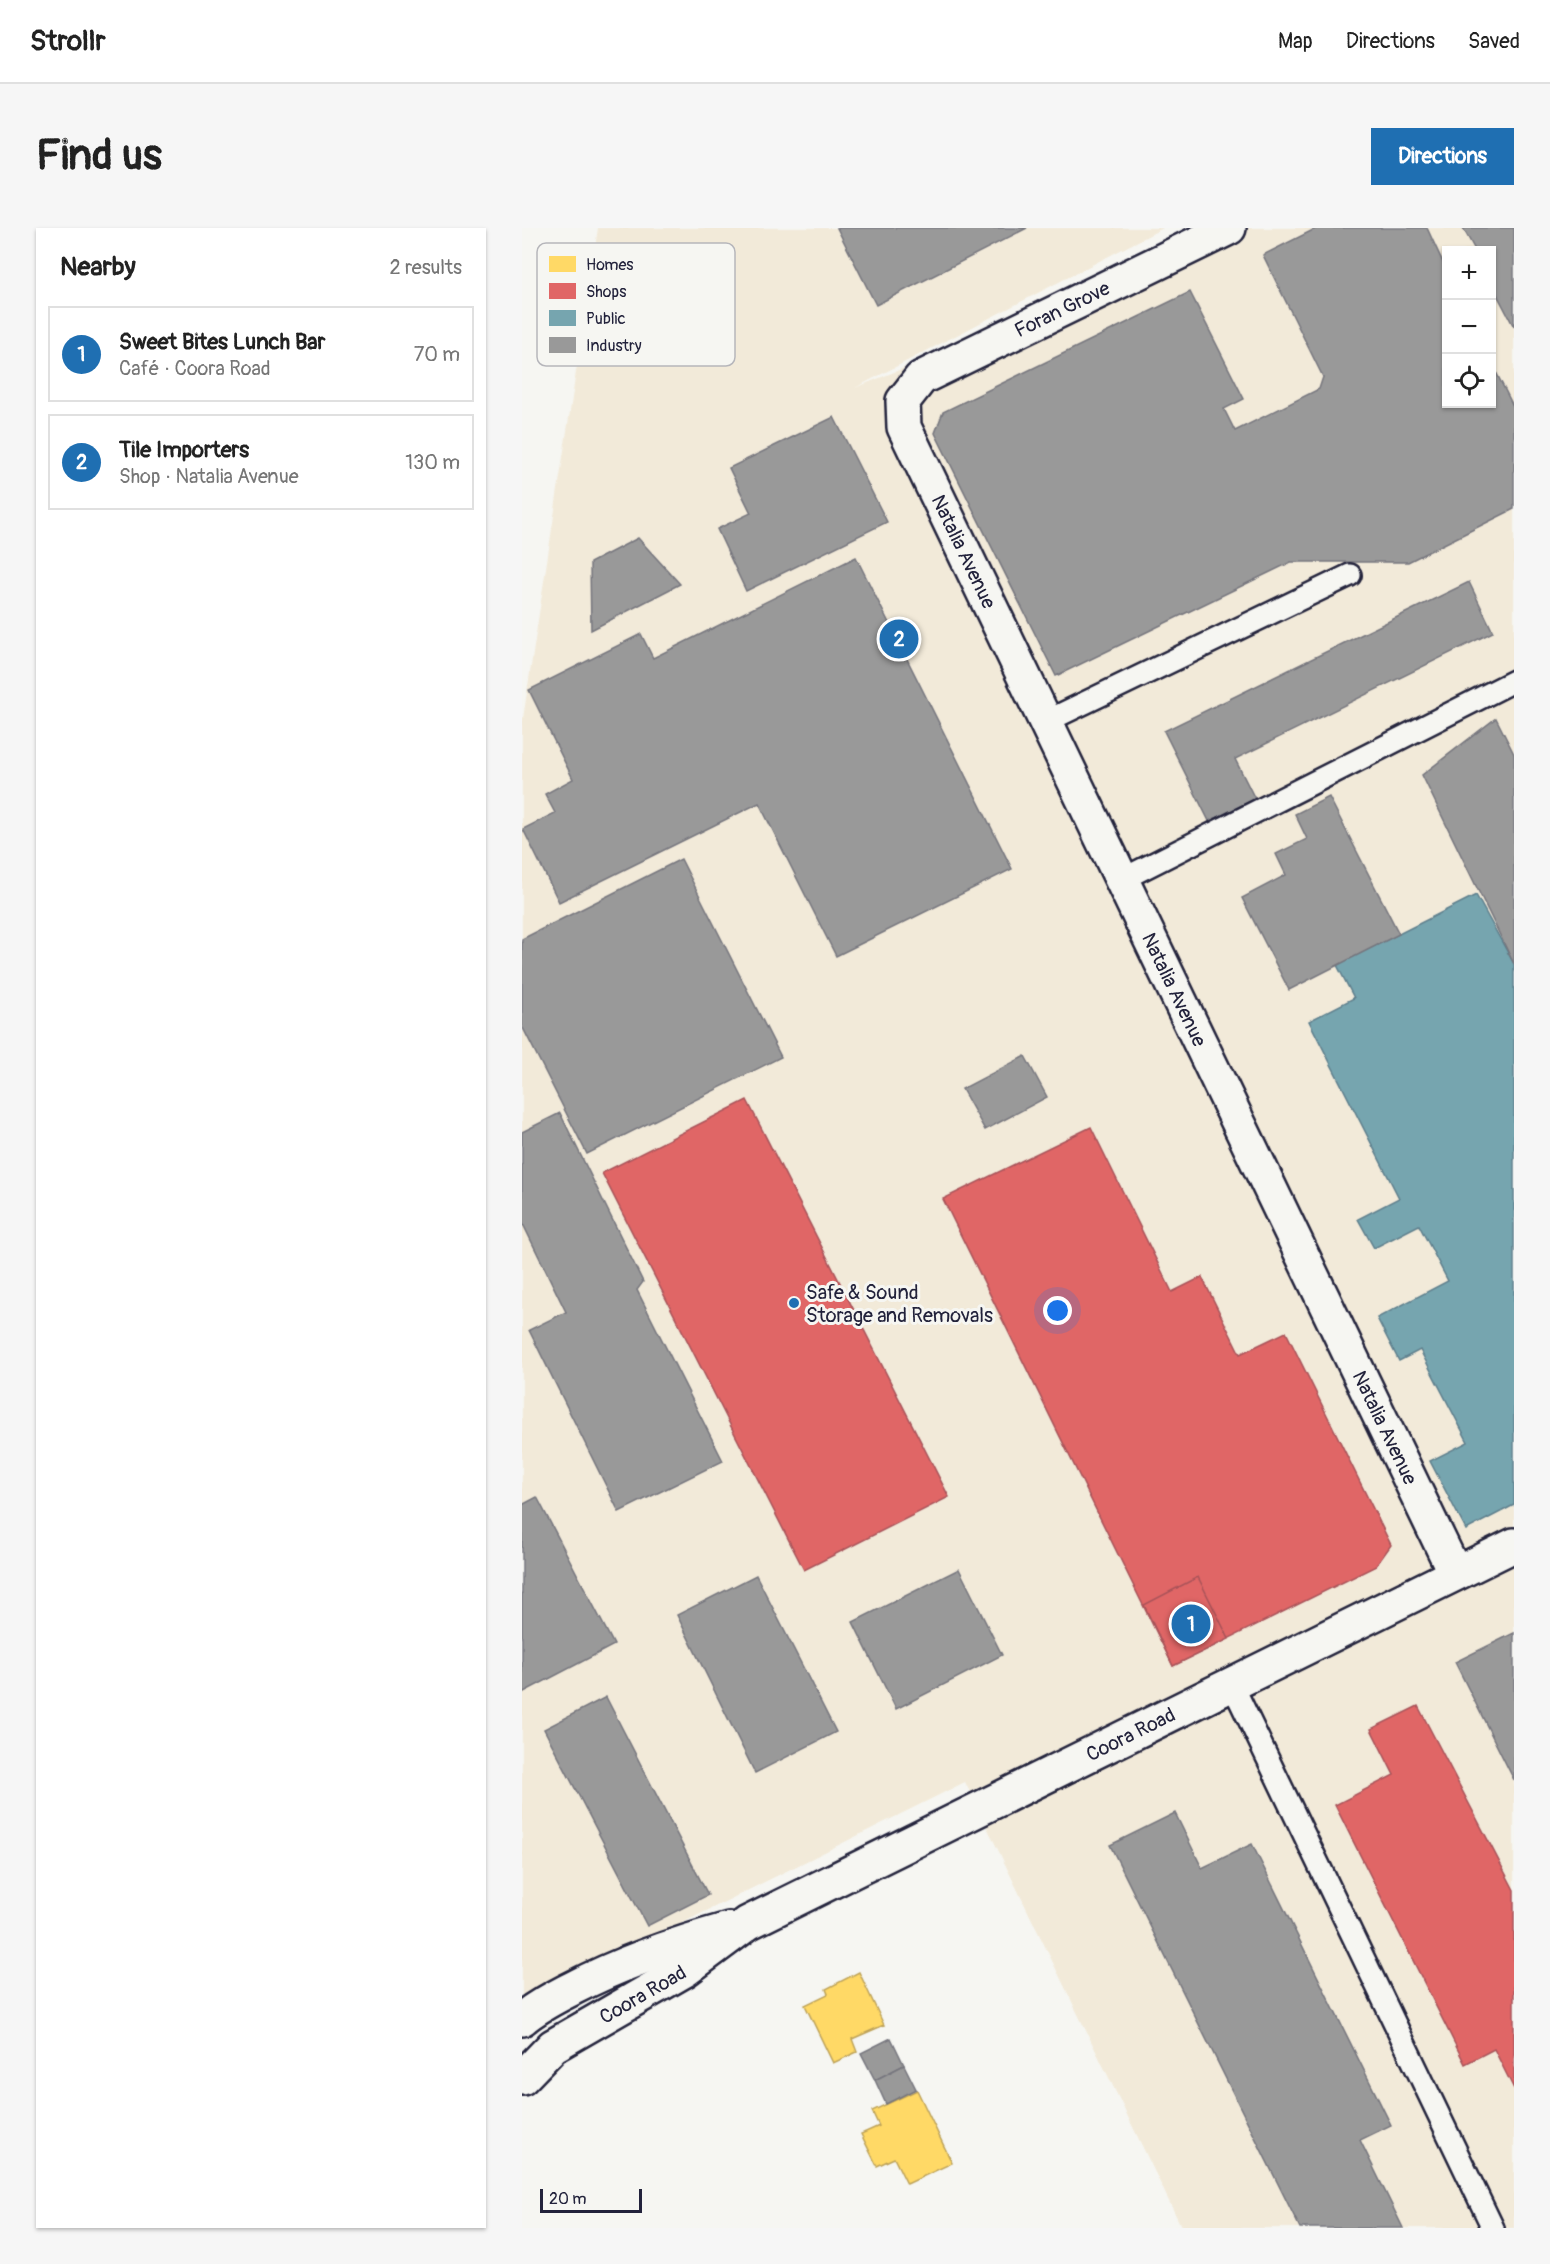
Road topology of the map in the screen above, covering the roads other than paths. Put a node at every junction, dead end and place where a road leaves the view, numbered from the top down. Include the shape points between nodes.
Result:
1 (1229, 228) edge
2 (903, 401) joint
3 (1350, 575) dead end
4 (1514, 681) edge
5 (1046, 722) junction
6 (1121, 880) junction
7 (1514, 1545) edge
8 (1455, 1573) junction
9 (1231, 1682) junction
10 (748, 1923) junction
11 (522, 2019) edge
12 (530, 2069) edge
13 (1493, 2228) edge

1 - 2 street, Foran Grove via 921,378
2 - 5 street, Natalia Avenue via 904,427
3 - 5 lane
4 - 6 lane
5 - 6 street, Natalia Avenue
6 - 8 street, Natalia Avenue
7 - 8 street, Coora Road
8 - 9 street, Coora Road
9 - 10 street, Coora Road
9 - 13 lane
10 - 11 street, Coora Road via 670,1946 600,1974
10 - 12 street, Coora Road via 685,1970 575,2031

